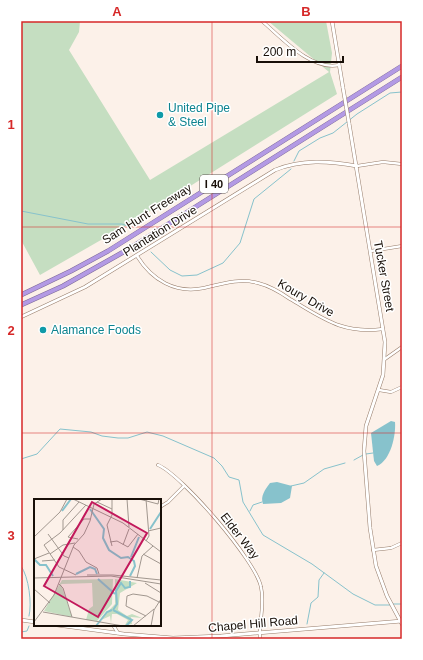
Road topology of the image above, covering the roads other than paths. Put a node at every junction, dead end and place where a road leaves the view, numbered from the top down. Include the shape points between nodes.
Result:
1 (262, 21) edge
2 (332, 21) edge
3 (340, 65) junction
4 (402, 66) edge
5 (402, 77) edge
6 (402, 164) edge
7 (357, 166) junction
8 (402, 246) edge
9 (371, 251) junction
10 (137, 256) junction
11 (21, 295) edge
12 (21, 305) edge
13 (21, 317) edge
14 (383, 329) junction
15 (402, 347) edge
16 (385, 359) junction
17 (402, 388) edge
18 (379, 390) junction
19 (158, 465) dead end
20 (184, 486) junction
21 (161, 506) edge
22 (402, 543) edge
23 (373, 550) junction
24 (21, 620) edge
25 (34, 622) edge
26 (402, 622) edge
27 (65, 626) edge
28 (114, 626) edge
29 (118, 633) junction
30 (260, 633) junction
31 (124, 634) junction
32 (126, 639) edge
33 (260, 639) edge

1 - 3 street via 314,61 326,66
2 - 3 street, Tucker Street
3 - 7 street, Tucker Street, bridge
4 - 11 highway, Sam Hunt Freeway / I 40 via 108,251
5 - 12 highway, Sam Hunt Freeway / I 40 via 114,257 63,286
6 - 7 street, Plantation Drive via 383,162
7 - 9 street, Tucker Street
7 - 10 street, Plantation Drive via 318,161 299,162 283,167
8 - 9 street
9 - 14 street, Tucker Street
10 - 13 street, Plantation Drive via 86,287
10 - 14 street, Koury Drive via 148,272 170,286 187,290 231,281 259,283 276,290 337,326 362,331
14 - 16 street, Tucker Street
15 - 16 street
16 - 18 street, Tucker Street
17 - 18 street via 391,392
18 - 23 street, Tucker Street via 366,426 364,441
19 - 20 street, Elder Way via 170,472
20 - 21 street
20 - 30 street, Elder Way via 206,508 256,573 262,595
22 - 23 street via 391,548
23 - 26 street, Tucker Street via 378,575 389,602
24 - 25 street
26 - 30 street, Chapel Hill Road
27 - 29 street, Chapel Hill Road
28 - 29 street
29 - 31 street, Chapel Hill Road
30 - 31 street, Chapel Hill Road via 173,638
30 - 33 street, Elder Way
31 - 32 street

